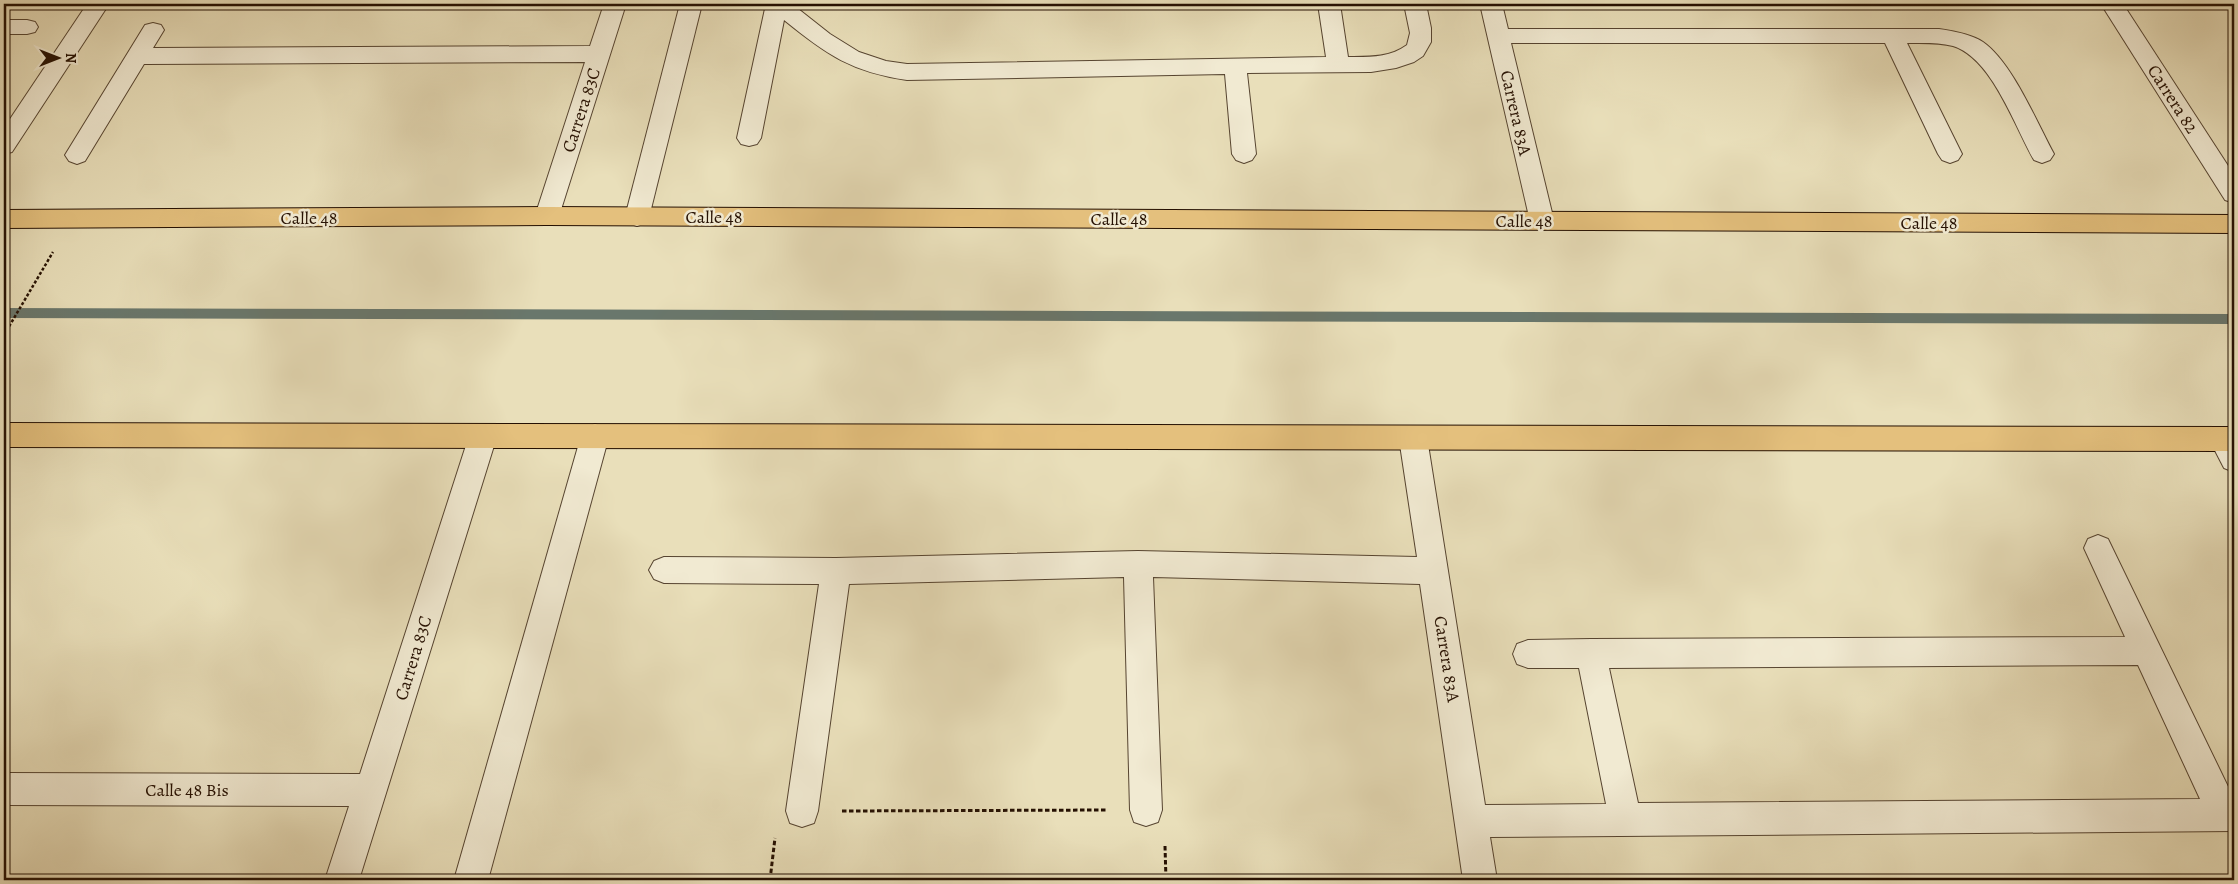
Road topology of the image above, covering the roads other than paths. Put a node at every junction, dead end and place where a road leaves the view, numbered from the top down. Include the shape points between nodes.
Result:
1 (98, 4) edge
2 (615, 4) edge
3 (691, 4) edge
4 (777, 4) edge
5 (1329, 4) edge
6 (1415, 4) edge
7 (1491, 4) edge
8 (2112, 4) edge
9 (4, 27) edge
10 (27, 27) dead end
11 (153, 30) dead end
12 (1499, 36) junction
13 (1892, 36) junction
14 (599, 54) junction
15 (138, 56) junction
16 (1338, 64) junction
17 (1235, 66) junction
18 (749, 138) dead end
19 (4, 146) edge
20 (1244, 154) dead end
21 (1950, 154) dead end
22 (2042, 154) dead end
23 (77, 156) dead end
24 (2234, 194) edge
25 (547, 216) junction
26 (637, 217) junction
27 (4, 219) edge
28 (1542, 221) junction
29 (2234, 224) edge
30 (4, 435) edge
31 (483, 436) junction
32 (595, 436) junction
33 (1413, 438) junction
34 (2230, 446) edge
35 (2098, 548) dead end
36 (1138, 564) junction
37 (664, 570) dead end
38 (836, 570) junction
39 (1433, 570) junction
40 (2147, 651) junction
41 (1528, 654) dead end
42 (1591, 654) junction
43 (4, 789) edge
44 (371, 790) junction
45 (1146, 810) road end
46 (802, 811) road end
47 (2229, 815) edge
48 (1625, 819) junction
49 (1472, 821) junction
50 (342, 880) edge
51 (471, 880) edge
52 (1480, 880) edge

1 - 19 street
2 - 14 street, Carrera 83C
3 - 26 street
4 - 17 street via 840,53 883,70
4 - 18 street
5 - 16 street
6 - 16 street via 1421,35 1414,51 1394,61
7 - 12 street, Carrera 83A
8 - 24 street, Carrera 82
9 - 10 street
11 - 15 street
12 - 13 street
12 - 28 street, Carrera 83A
13 - 21 street
13 - 22 street via 1951,38 1980,51 1991,63
14 - 15 street
14 - 25 street, Carrera 83C
15 - 23 street
16 - 17 street
17 - 20 street
25 - 26 main road, Calle 48
25 - 27 main road, Calle 48
26 - 28 main road, Calle 48
28 - 29 main road, Calle 48
30 - 31 main road
31 - 32 main road
31 - 44 street, Carrera 83C
32 - 33 main road
32 - 51 street
33 - 34 main road
33 - 39 street, Carrera 83A
35 - 40 street
36 - 38 street
36 - 39 street
36 - 45 street
37 - 38 street
38 - 46 street
39 - 49 street, Carrera 83A
40 - 42 street
40 - 47 street
41 - 42 street
42 - 48 street
43 - 44 street, Calle 48 Bis
44 - 50 street, Carrera 83C
47 - 48 street
48 - 49 street
49 - 52 street, Carrera 83A

